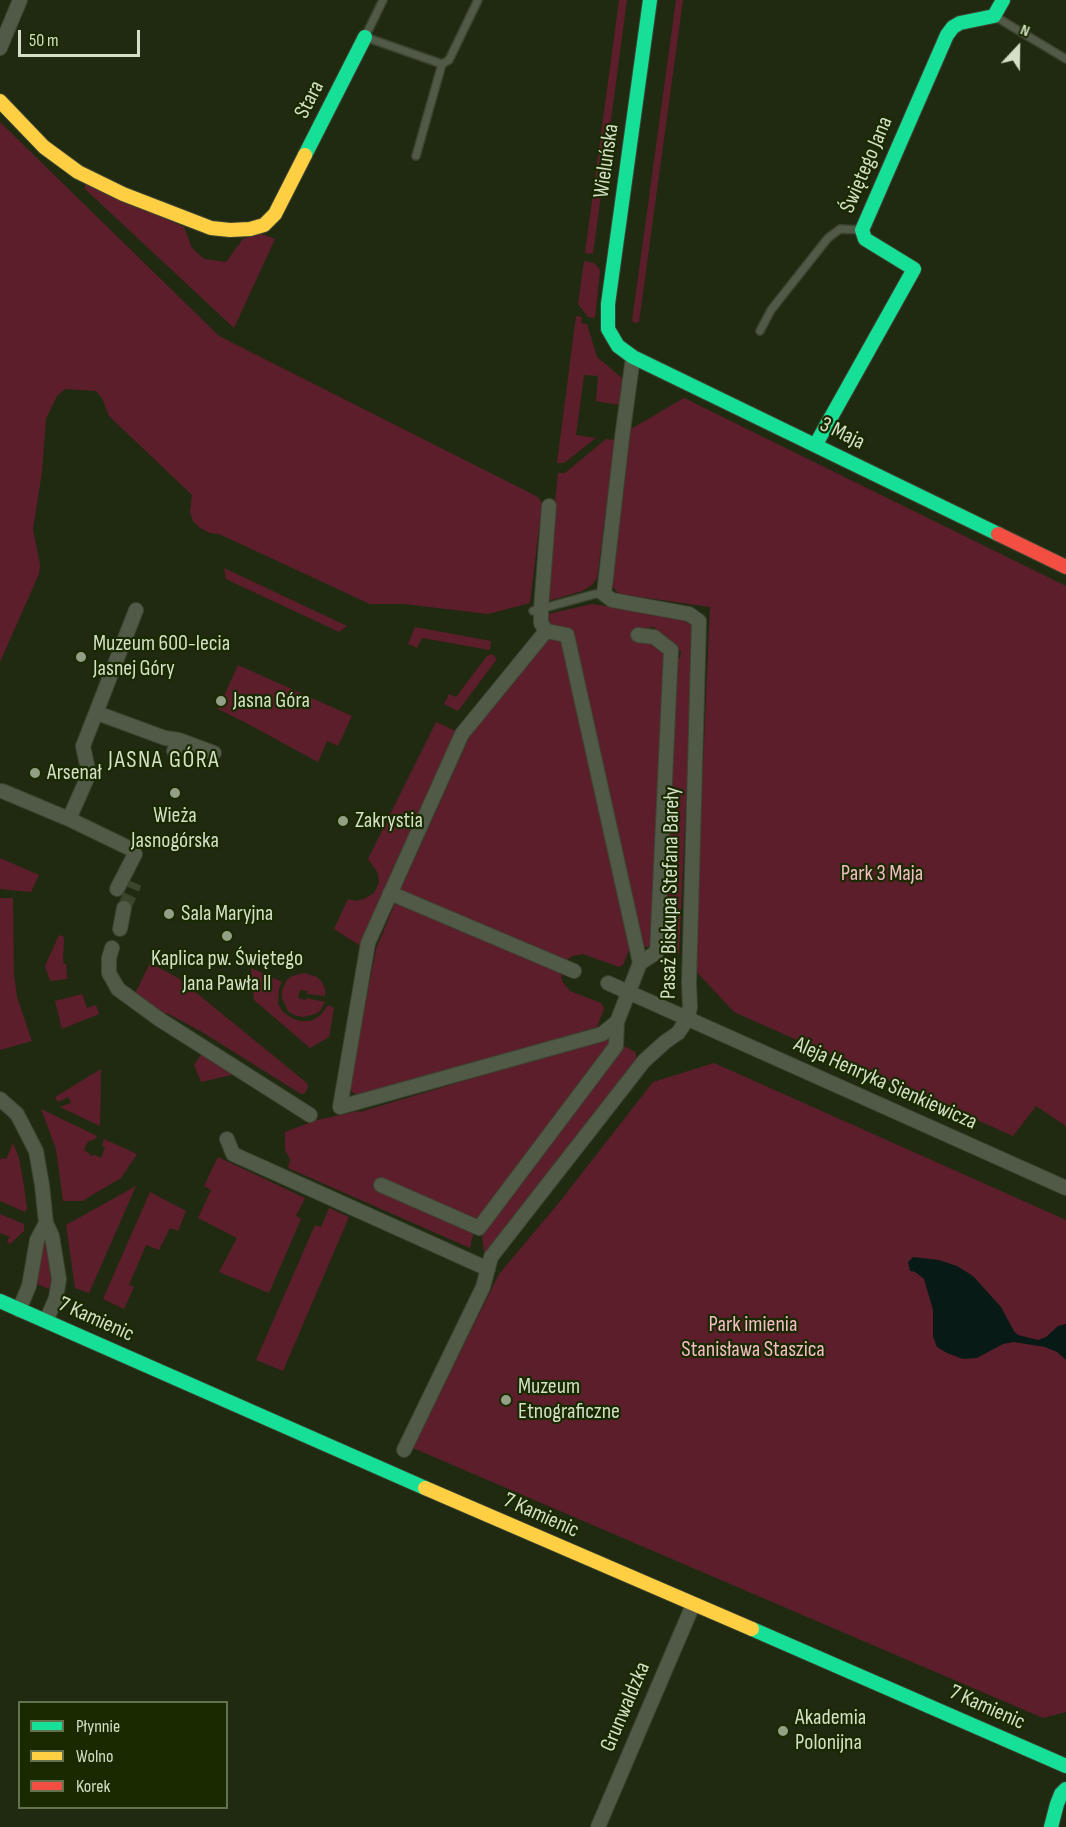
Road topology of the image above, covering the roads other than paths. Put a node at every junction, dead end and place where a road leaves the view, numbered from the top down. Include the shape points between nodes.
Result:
1 (20, 0) edge
2 (382, 0) edge
3 (478, 0) edge
4 (650, 0) edge
5 (1003, 0) edge
6 (994, 16) junction
7 (365, 37) junction
8 (0, 48) edge
9 (1066, 59) edge
10 (442, 64) junction
11 (0, 101) edge
12 (416, 156) dead end
13 (862, 230) junction
14 (608, 329) joint
15 (760, 331) dead end
16 (633, 357) junction
17 (816, 444) junction
18 (549, 506) dead end
19 (1066, 567) edge
20 (604, 594) junction
21 (136, 610) dead end
22 (537, 610) junction
23 (546, 631) junction
24 (638, 635) dead end
25 (97, 713) junction
26 (214, 753) dead end
27 (2, 791) dead end
28 (69, 819) junction
29 (117, 889) dead end
30 (390, 893) junction
31 (124, 909) tunnel mouth
32 (120, 929) dead end
33 (112, 948) dead end
34 (640, 963) junction
35 (574, 971) dead end
36 (608, 983) dead end
37 (628, 992) junction
38 (688, 1017) junction
39 (617, 1022) junction
40 (0, 1099) edge
41 (310, 1115) dead end
42 (227, 1139) dead end
43 (381, 1185) dead end
44 (1066, 1188) edge
45 (46, 1222) junction
46 (488, 1269) junction
47 (0, 1301) edge
48 (19, 1310) junction
49 (46, 1321) junction
50 (404, 1450) dead end
51 (693, 1605) junction
52 (1066, 1766) edge
53 (1066, 1789) edge
54 (598, 1827) edge
55 (1051, 1827) edge

1 - 8 street
2 - 7 lane, Stara
3 - 10 lane via 449,60
4 - 14 street, Wieluńska via 608,304
5 - 6 street
6 - 9 lane
6 - 13 street, Świętego Jana via 960,22 947,35
7 - 10 lane
7 - 11 street, Stara via 275,214 264,225 250,229 211,228 73,170
10 - 12 lane
13 - 15 lane via 840,228 828,238 771,310
13 - 17 street, Świętego Jana via 866,239 914,269
14 - 16 street, 3 Maja via 618,346
16 - 17 street, 3 Maja
16 - 20 street
17 - 19 street, 3 Maja
18 - 22 street
20 - 22 lane
20 - 38 street, Pasaż Biskupa Stefana Bareły via 612,600 689,614 700,626
21 - 25 street
22 - 23 street
23 - 30 street via 462,734
23 - 34 street via 567,635
24 - 34 street via 654,637 671,650 657,952
25 - 26 street via 177,746
25 - 28 street via 83,746 89,774
27 - 28 street
28 - 29 street via 133,850 135,854
30 - 35 street
30 - 39 street via 369,943 340,1107 602,1034
31 - 32 street
33 - 41 street via 109,973 118,989
34 - 37 street
36 - 37 street, Aleja Henryka Sienkiewicza
37 - 38 street, Aleja Henryka Sienkiewicza
37 - 39 street
38 - 44 street, Aleja Henryka Sienkiewicza
38 - 46 street, Pasaż Biskupa Stefana Bareły via 678,1033 637,1070 491,1257
39 - 43 street via 616,1046 479,1228
40 - 45 street via 17,1114 36,1152
42 - 46 street via 234,1155
45 - 48 street via 37,1240 29,1286
45 - 49 street via 59,1279
46 - 50 street, Pasaż Biskupa Stefana Bareły via 483,1287
47 - 48 street, 7 Kamienic
48 - 49 street, 7 Kamienic
49 - 51 street, 7 Kamienic
51 - 52 street, 7 Kamienic
51 - 54 street, Grunwaldzka
53 - 55 street

